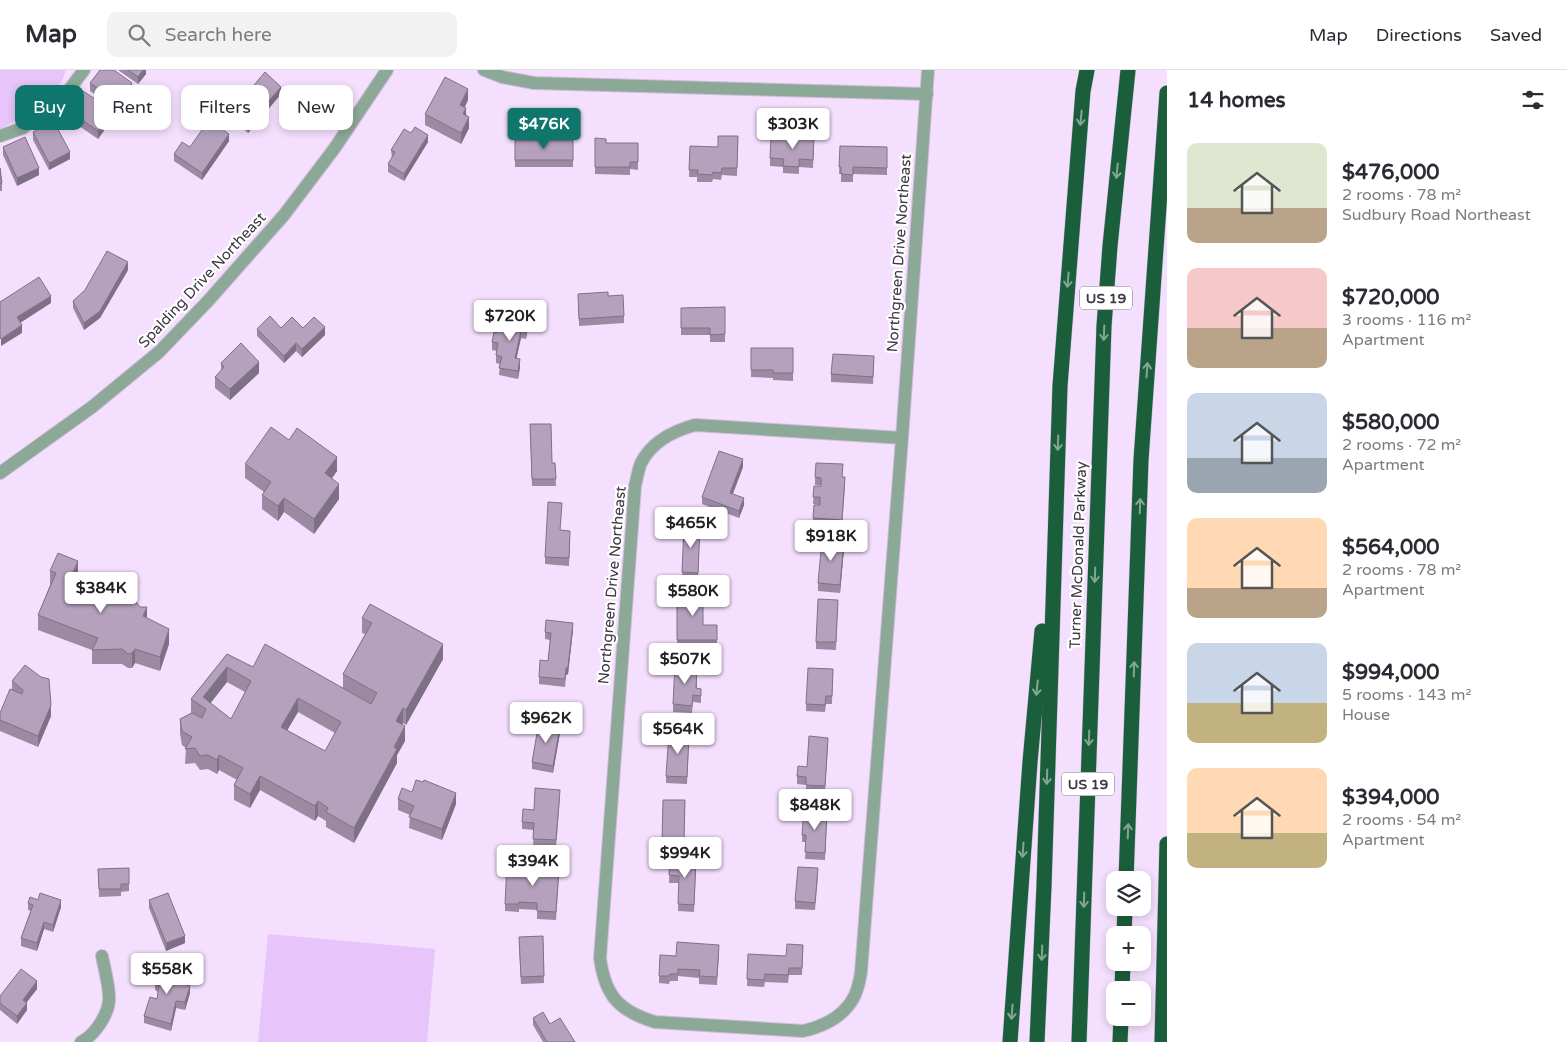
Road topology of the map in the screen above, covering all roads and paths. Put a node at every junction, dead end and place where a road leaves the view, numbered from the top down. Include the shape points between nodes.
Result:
1 (84, 70) edge
2 (387, 70) edge
3 (484, 70) edge
4 (928, 70) edge
5 (1087, 70) edge
6 (1128, 70) edge
7 (1167, 92) edge
8 (927, 94) junction
9 (0, 136) edge
10 (902, 438) junction
11 (0, 472) edge
12 (1055, 535) junction
13 (1167, 844) edge
14 (1126, 871) edge
15 (102, 956) dead end
16 (1121, 1026) edge
17 (81, 1042) edge
18 (1010, 1042) edge
19 (1037, 1042) edge
20 (1079, 1042) edge
21 (1120, 1042) edge
22 (1162, 1042) edge

1 - 9 street via 66,94 22,128
2 - 11 street, Spalding Drive Northeast via 334,149 284,215 208,301 152,357 92,407
3 - 8 street via 534,83
4 - 8 street, Northgreen Drive Northeast
5 -> 12 highway via 1060,386
6 -> 20 highway, Turner McDonald Parkway / US 19 via 1104,326
14 -> 7 highway, US 19 via 1141,460
8 - 10 street, Northgreen Drive Northeast
10 - 10 street, Northgreen Drive Northeast via 696,425 678,429 663,438 641,464 635,486 600,958 602,976 610,993 622,1007 637,1016 655,1022 803,1031 819,1028 834,1020 856,994 862,972
12 -> 18 highway via 1030,762
12 -> 19 highway
13 - 22 highway
15 - 17 street via 109,999 98,1027
16 - 21 highway

